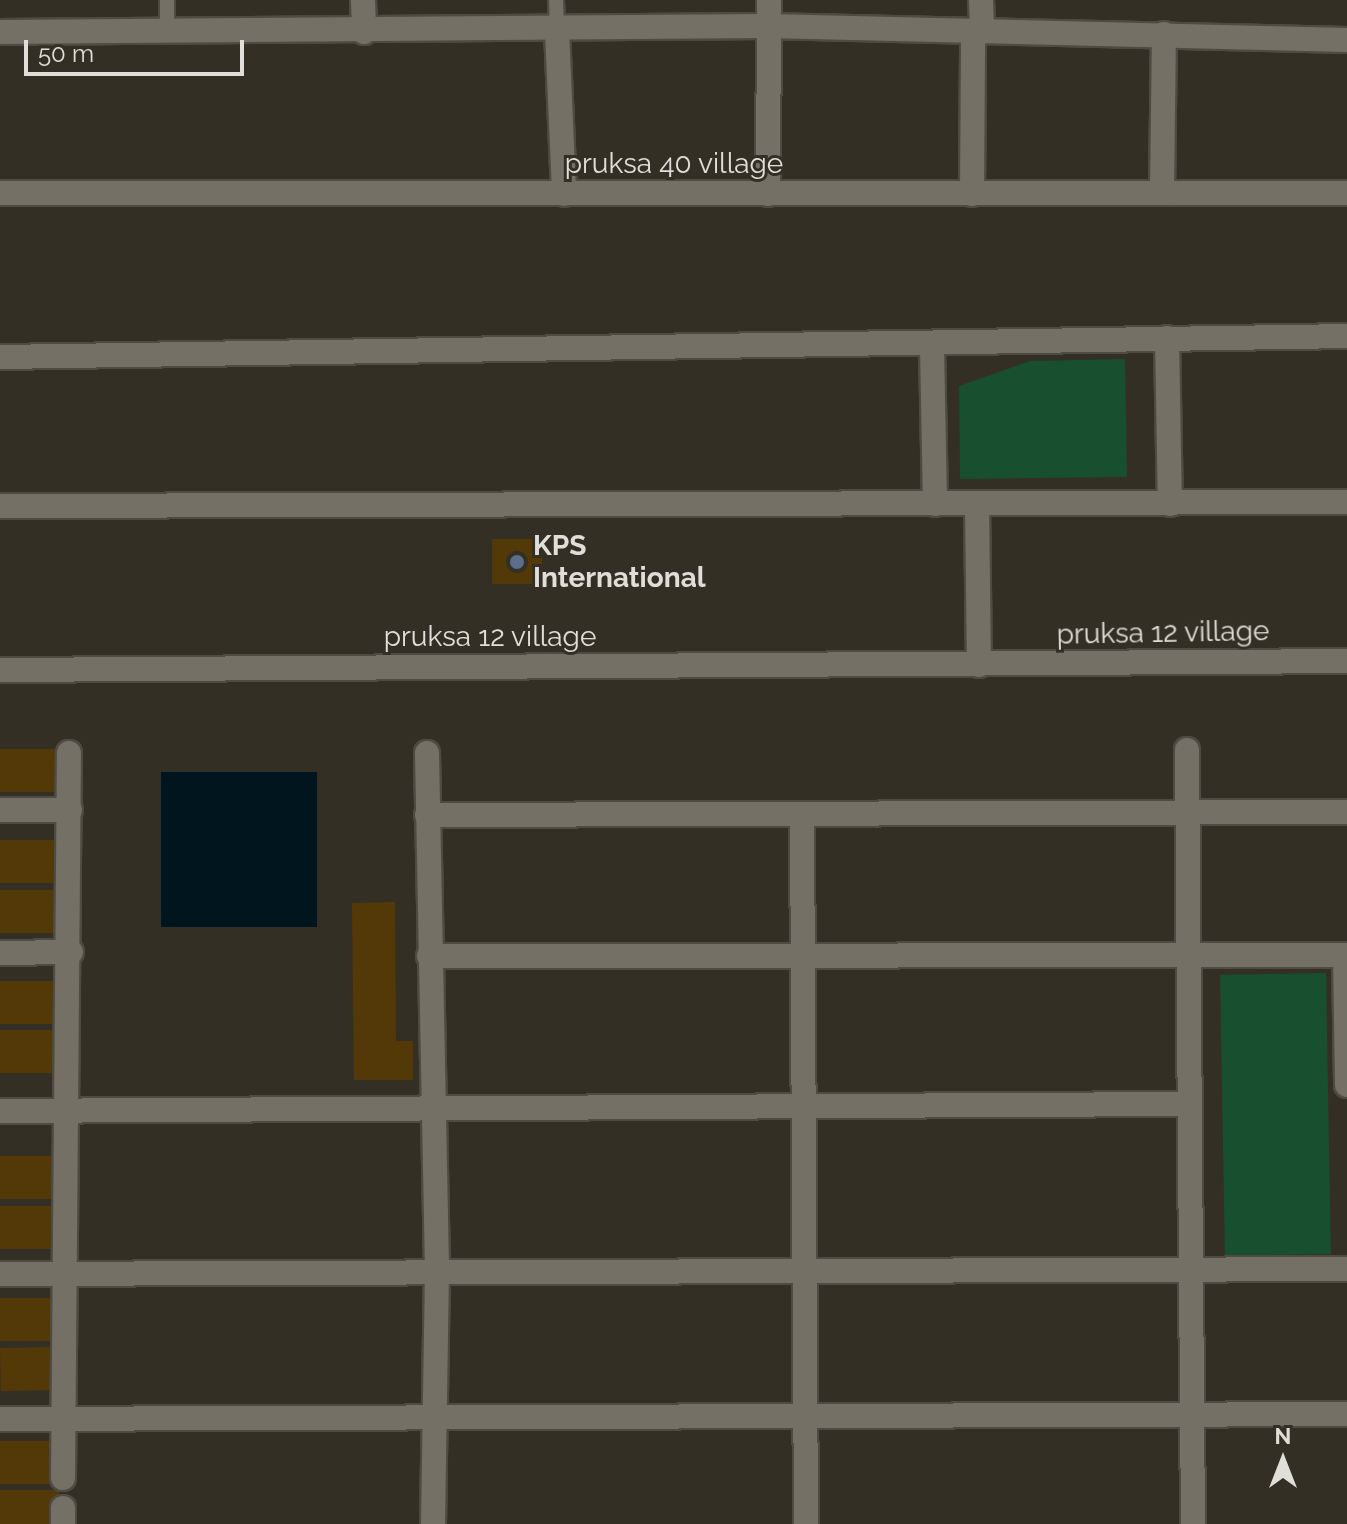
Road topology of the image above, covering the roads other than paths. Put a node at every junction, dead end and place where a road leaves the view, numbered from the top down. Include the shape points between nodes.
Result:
1 (167, 0) edge
2 (363, 0) edge
3 (556, 0) edge
4 (769, 0) edge
5 (981, 0) edge
6 (769, 26) junction
7 (557, 31) junction
8 (0, 32) edge
9 (167, 32) junction
10 (364, 32) junction
11 (978, 32) junction
12 (1164, 34) junction
13 (1347, 40) edge
14 (0, 193) edge
15 (1162, 193) junction
16 (1347, 193) edge
17 (564, 194) junction
18 (768, 194) junction
19 (972, 194) junction
20 (1347, 336) edge
21 (1167, 338) junction
22 (932, 347) junction
23 (0, 357) edge
24 (1347, 502) edge
25 (935, 504) junction
26 (977, 504) junction
27 (1170, 504) junction
28 (0, 506) edge
29 (1347, 661) edge
30 (979, 665) junction
31 (0, 670) edge
32 (1187, 750) dead end
33 (69, 753) dead end
34 (427, 753) dead end
35 (0, 810) edge
36 (70, 810) junction
37 (1347, 812) edge
38 (802, 814) junction
39 (1187, 814) junction
40 (427, 815) junction
41 (71, 952) junction
42 (0, 953) edge
43 (1346, 955) edge
44 (429, 956) junction
45 (801, 956) junction
46 (1188, 956) junction
47 (1347, 1085) edge
48 (1190, 1104) junction
49 (430, 1108) junction
50 (801, 1109) junction
51 (0, 1111) edge
52 (70, 1113) junction
53 (1191, 1269) junction
54 (1347, 1269) edge
55 (437, 1270) junction
56 (803, 1270) junction
57 (63, 1273) junction
58 (0, 1274) edge
59 (1193, 1414) junction
60 (1347, 1414) edge
61 (804, 1415) junction
62 (434, 1417) junction
63 (0, 1419) edge
64 (63, 1419) junction
65 (63, 1478) dead end
66 (433, 1524) edge
67 (806, 1524) edge
68 (1193, 1524) edge

1 - 9 lane
2 - 10 street
3 - 7 lane
4 - 6 street
5 - 11 street
6 - 7 street
6 - 11 street
6 - 18 street
7 - 10 street
7 - 17 street
8 - 9 street
9 - 10 street
11 - 12 street
11 - 19 street
12 - 13 street
12 - 15 street
14 - 17 street, pruksa 40 village
15 - 16 street, pruksa 40 village
15 - 19 street, pruksa 40 village
17 - 18 street, pruksa 40 village
18 - 19 street, pruksa 40 village
20 - 21 street
21 - 22 street
21 - 27 street
22 - 23 street
22 - 25 street
24 - 27 street
25 - 26 street
25 - 28 street
26 - 27 street
26 - 30 street
29 - 30 street, pruksa 12 village
30 - 31 street, pruksa 12 village
32 - 39 street
33 - 36 street
34 - 40 street
35 - 36 street
36 - 41 street
37 - 39 street
38 - 39 street
38 - 40 street
38 - 45 street
39 - 46 street
40 - 44 street
41 - 42 street
41 - 52 street
43 - 46 street
43 - 47 street
44 - 45 street
44 - 49 street
45 - 46 street
45 - 50 street
46 - 48 street
48 - 50 street
48 - 53 street
49 - 50 street
49 - 52 street
49 - 55 street
50 - 56 street
51 - 52 street
52 - 57 street
53 - 54 street
53 - 56 street
53 - 59 street
55 - 56 street
55 - 57 street
55 - 62 street
56 - 61 street
57 - 58 street
57 - 64 street
59 - 60 street
59 - 61 street
59 - 68 street
61 - 62 street
61 - 67 street
62 - 64 street
62 - 66 street
63 - 64 street
64 - 65 street

